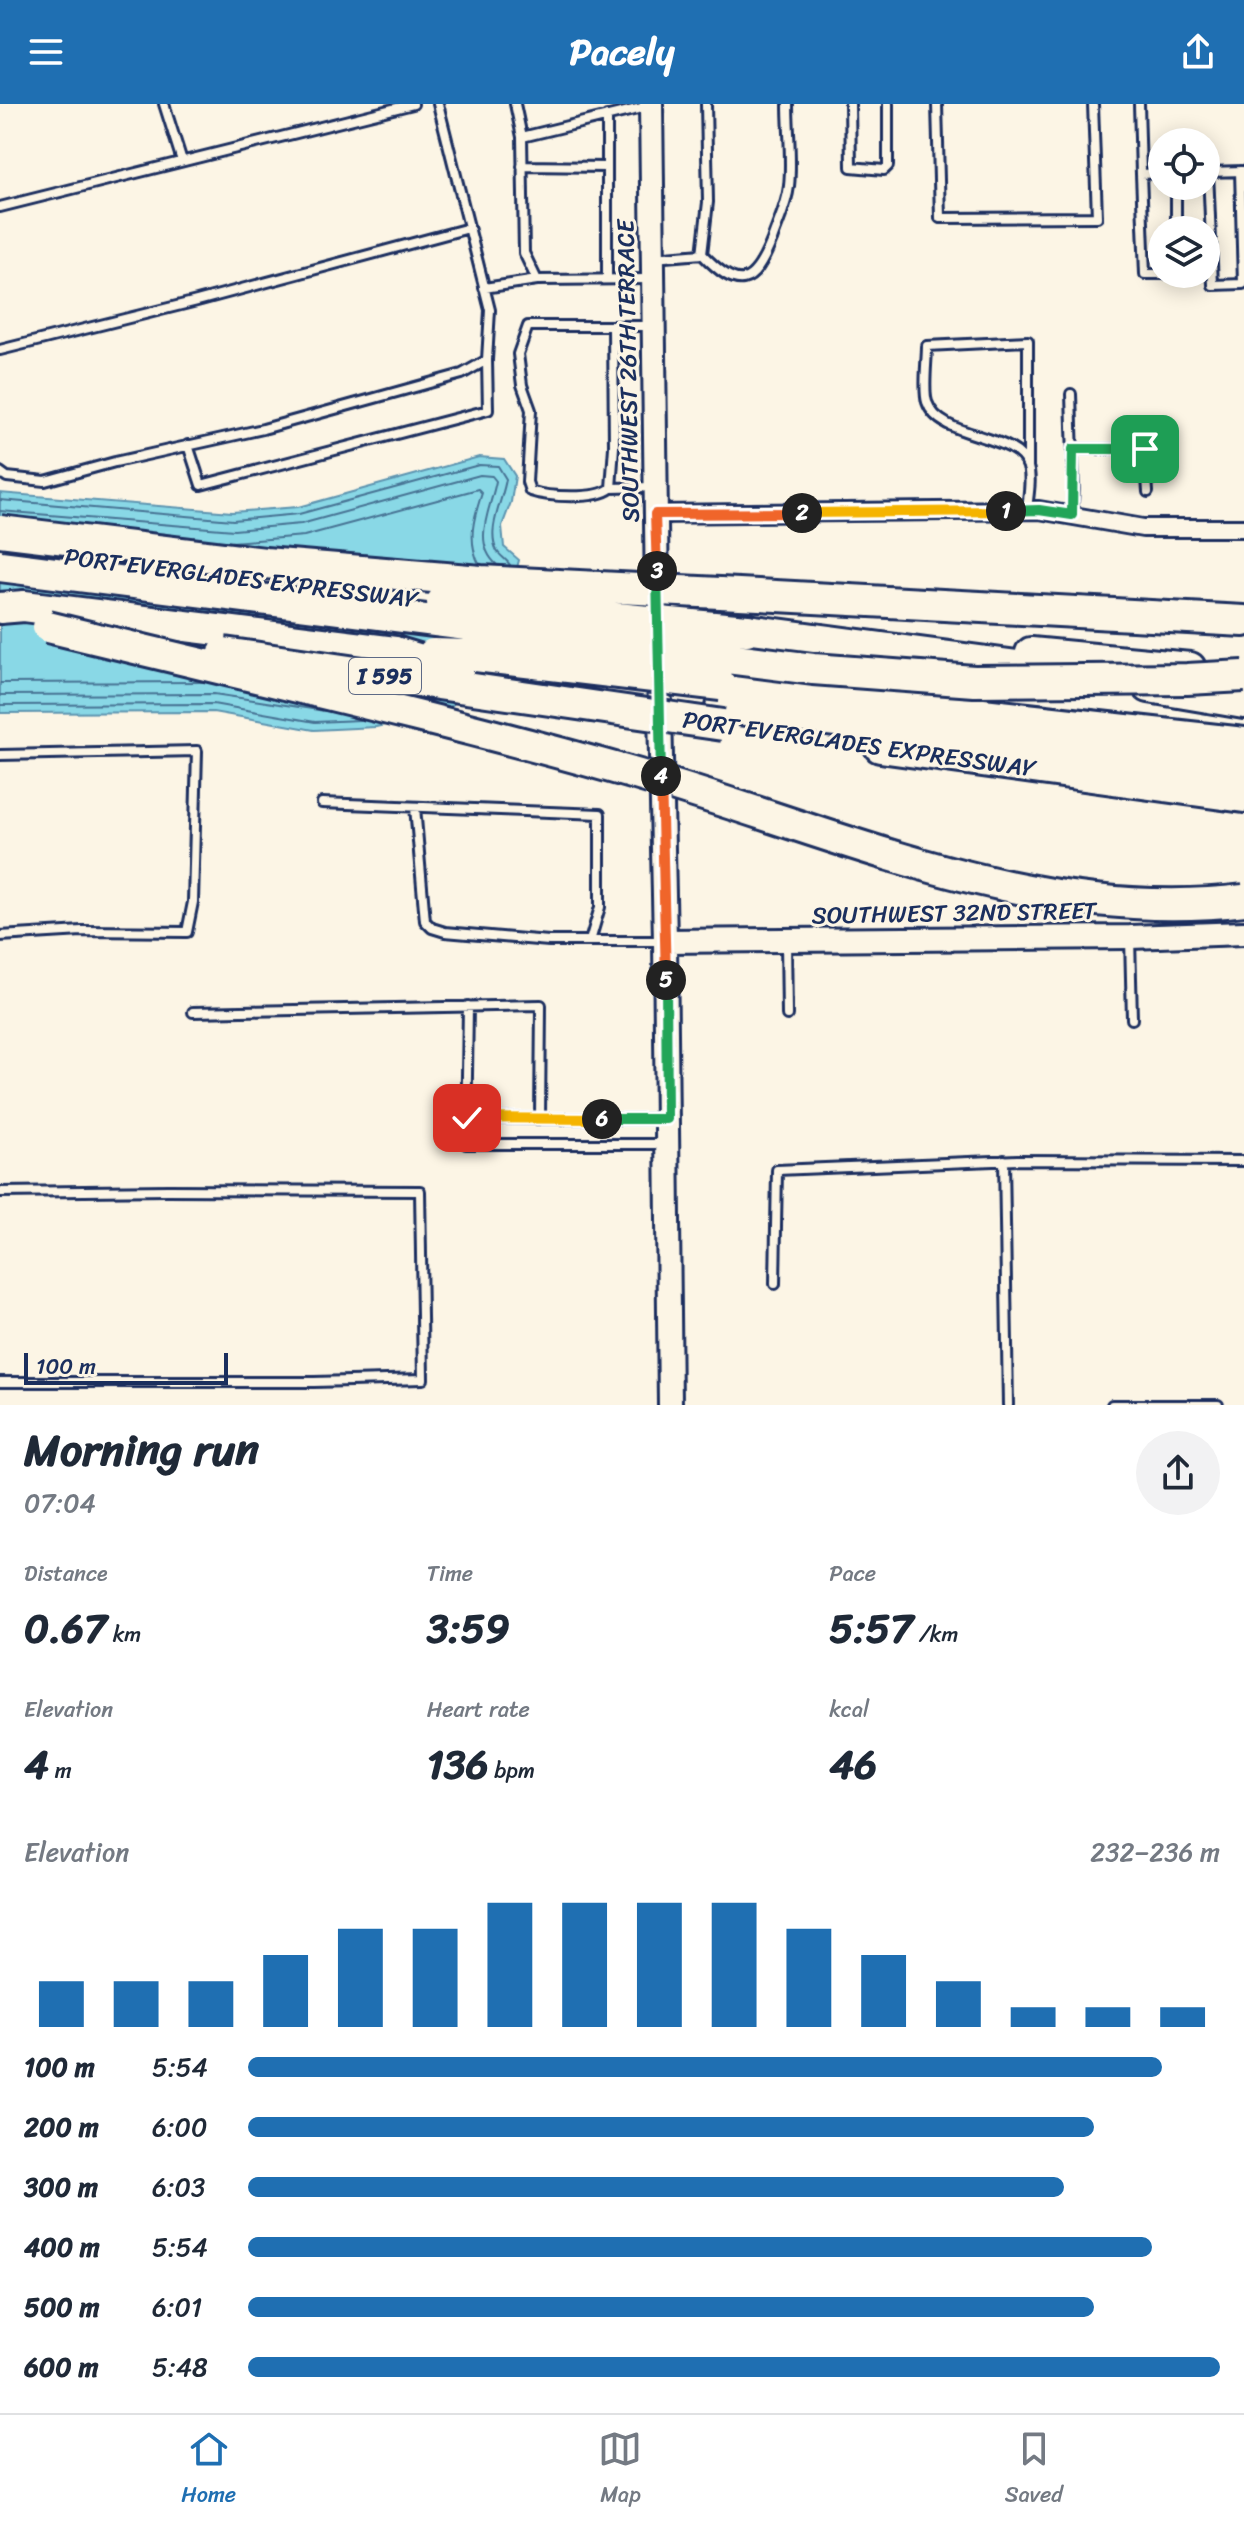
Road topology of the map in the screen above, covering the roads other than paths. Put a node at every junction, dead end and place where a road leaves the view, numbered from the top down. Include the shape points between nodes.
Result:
1 (164, 104) edge
2 (413, 104) edge
3 (438, 104) edge
4 (515, 104) edge
5 (706, 104) edge
6 (788, 104) edge
7 (850, 104) edge
8 (888, 104) edge
9 (937, 104) edge
10 (1093, 104) edge
11 (1139, 104) edge
12 (651, 105) edge
13 (607, 116) junction
14 (522, 137) junction
15 (182, 161) junction
16 (522, 166) junction
17 (607, 167) junction
18 (1242, 171) edge
19 (1220, 172) edge
20 (1141, 174) junction
21 (1148, 174) edge
22 (0, 207) edge
23 (469, 228) junction
24 (702, 254) junction
25 (652, 269) junction
26 (1148, 274) edge
27 (607, 279) junction
28 (537, 280) junction
29 (1244, 284) edge
30 (1220, 285) edge
31 (484, 288) junction
32 (613, 326) junction
33 (653, 326) junction
34 (0, 350) edge
35 (487, 360) junction
36 (1071, 394) dead end
37 (188, 445) junction
38 (1073, 449) junction
39 (1028, 468) junction
40 (0, 472) edge
41 (655, 487) junction
42 (611, 488) junction
43 (1148, 492) dead end
44 (1027, 511) junction
45 (655, 514) junction
46 (1072, 515) junction
47 (1244, 528) edge
48 (0, 531) edge
49 (0, 549) edge
50 (0, 566) edge
51 (0, 608) edge
52 (0, 621) edge
53 (1244, 621) edge
54 (48, 627) junction
55 (747, 630) junction
56 (877, 645) junction
57 (1244, 675) edge
58 (1244, 703) edge
59 (722, 706) junction
60 (1244, 717) edge
61 (1244, 743) edge
62 (0, 755) edge
63 (1244, 771) edge
64 (1244, 797) edge
65 (322, 803) dead end
66 (415, 807) junction
67 (1244, 900) edge
68 (1244, 933) edge
69 (0, 936) edge
70 (1130, 937) junction
71 (786, 940) junction
72 (590, 941) junction
73 (665, 941) junction
74 (468, 1006) junction
75 (193, 1012) dead end
76 (787, 1015) dead end
77 (1132, 1019) dead end
78 (467, 1118) junction
79 (540, 1119) junction
80 (667, 1119) junction
81 (668, 1144) junction
82 (1004, 1160) junction
83 (1244, 1161) edge
84 (0, 1192) edge
85 (775, 1284) dead end
86 (0, 1382) edge
87 (670, 1405) edge
88 (1008, 1405) edge
89 (1112, 1405) edge
90 (1218, 1405) edge

1 - 15 lane
2 - 15 lane
3 - 23 lane
4 - 14 lane
5 - 24 lane via 708,202
6 - 24 lane via 789,184 762,264 745,279 726,276
7 - 8 lane via 851,167 884,170
9 - 10 lane via 940,218 1097,217
11 - 20 lane
12 - 13 lane
12 - 25 street, SOUTHWEST 26TH TERRACE
13 - 14 lane
13 - 17 lane
14 - 16 lane
15 - 22 lane
16 - 17 lane
16 - 28 lane via 524,253
17 - 27 lane
18 - 19 lane
18 - 29 lane
20 - 21 lane
20 - 26 lane
23 - 31 lane
23 - 34 lane
24 - 25 lane
25 - 27 lane
25 - 33 street, SOUTHWEST 26TH TERRACE
27 - 28 lane
28 - 31 lane
29 - 30 lane
31 - 35 lane via 490,310
32 - 33 lane
32 - 42 lane
32 - 42 lane via 528,326 518,354 531,410 530,491 599,495
33 - 41 street, SOUTHWEST 26TH TERRACE
35 - 37 lane via 462,374
35 - 37 lane via 488,410 201,485
36 - 38 lane
37 - 40 lane via 45,481
38 - 43 lane via 1145,449
38 - 46 lane
39 - 39 lane via 1012,450 942,422 927,402 927,346 1028,341
39 - 44 lane
41 - 42 lane
41 - 45 street, SOUTHWEST 26TH TERRACE
44 - 45 street
44 - 46 street
45 - 73 street, SOUTHWEST 26TH TERRACE
46 - 47 street via 1143,528
48 - 53 highway, bridge via 481,581
49 - 55 highway, PORT EVERGLADES EXPRESSWAY, bridge via 442,602
50 - 57 highway, bridge via 813,669 974,681
51 - 59 highway, bridge via 24,606 395,652 467,655
52 - 54 highway, PORT EVERGLADES EXPRESSWAY / I 595
54 - 59 highway, PORT EVERGLADES EXPRESSWAY / I 595, bridge
54 - 67 highway, bridge via 525,743 1003,886 1169,904
55 - 56 highway, PORT EVERGLADES EXPRESSWAY
55 - 57 highway via 859,635
56 - 58 highway, PORT EVERGLADES EXPRESSWAY
56 - 60 highway via 917,660
59 - 61 highway
59 - 63 highway
59 - 64 highway, PORT EVERGLADES EXPRESSWAY / I 595
62 - 69 lane via 197,751 193,902 187,932
65 - 66 lane
66 - 72 lane via 425,921 432,928
66 - 72 lane via 600,814 600,907
68 - 70 street, SOUTHWEST 32ND STREET
70 - 71 street, SOUTHWEST 32ND STREET
70 - 77 lane
71 - 73 street, SOUTHWEST 32ND STREET
71 - 76 lane
72 - 73 lane
73 - 80 street, SOUTHWEST 26TH TERRACE
74 - 75 lane
74 - 78 lane
74 - 79 lane via 541,1005
78 - 79 lane
78 - 81 lane via 466,1144
79 - 80 lane
80 - 81 street, SOUTHWEST 26TH TERRACE
81 - 87 street, SOUTHWEST 26TH TERRACE
82 - 83 lane
82 - 85 lane via 777,1170
82 - 88 lane
84 - 86 lane via 420,1191 423,1379
89 - 90 lane

